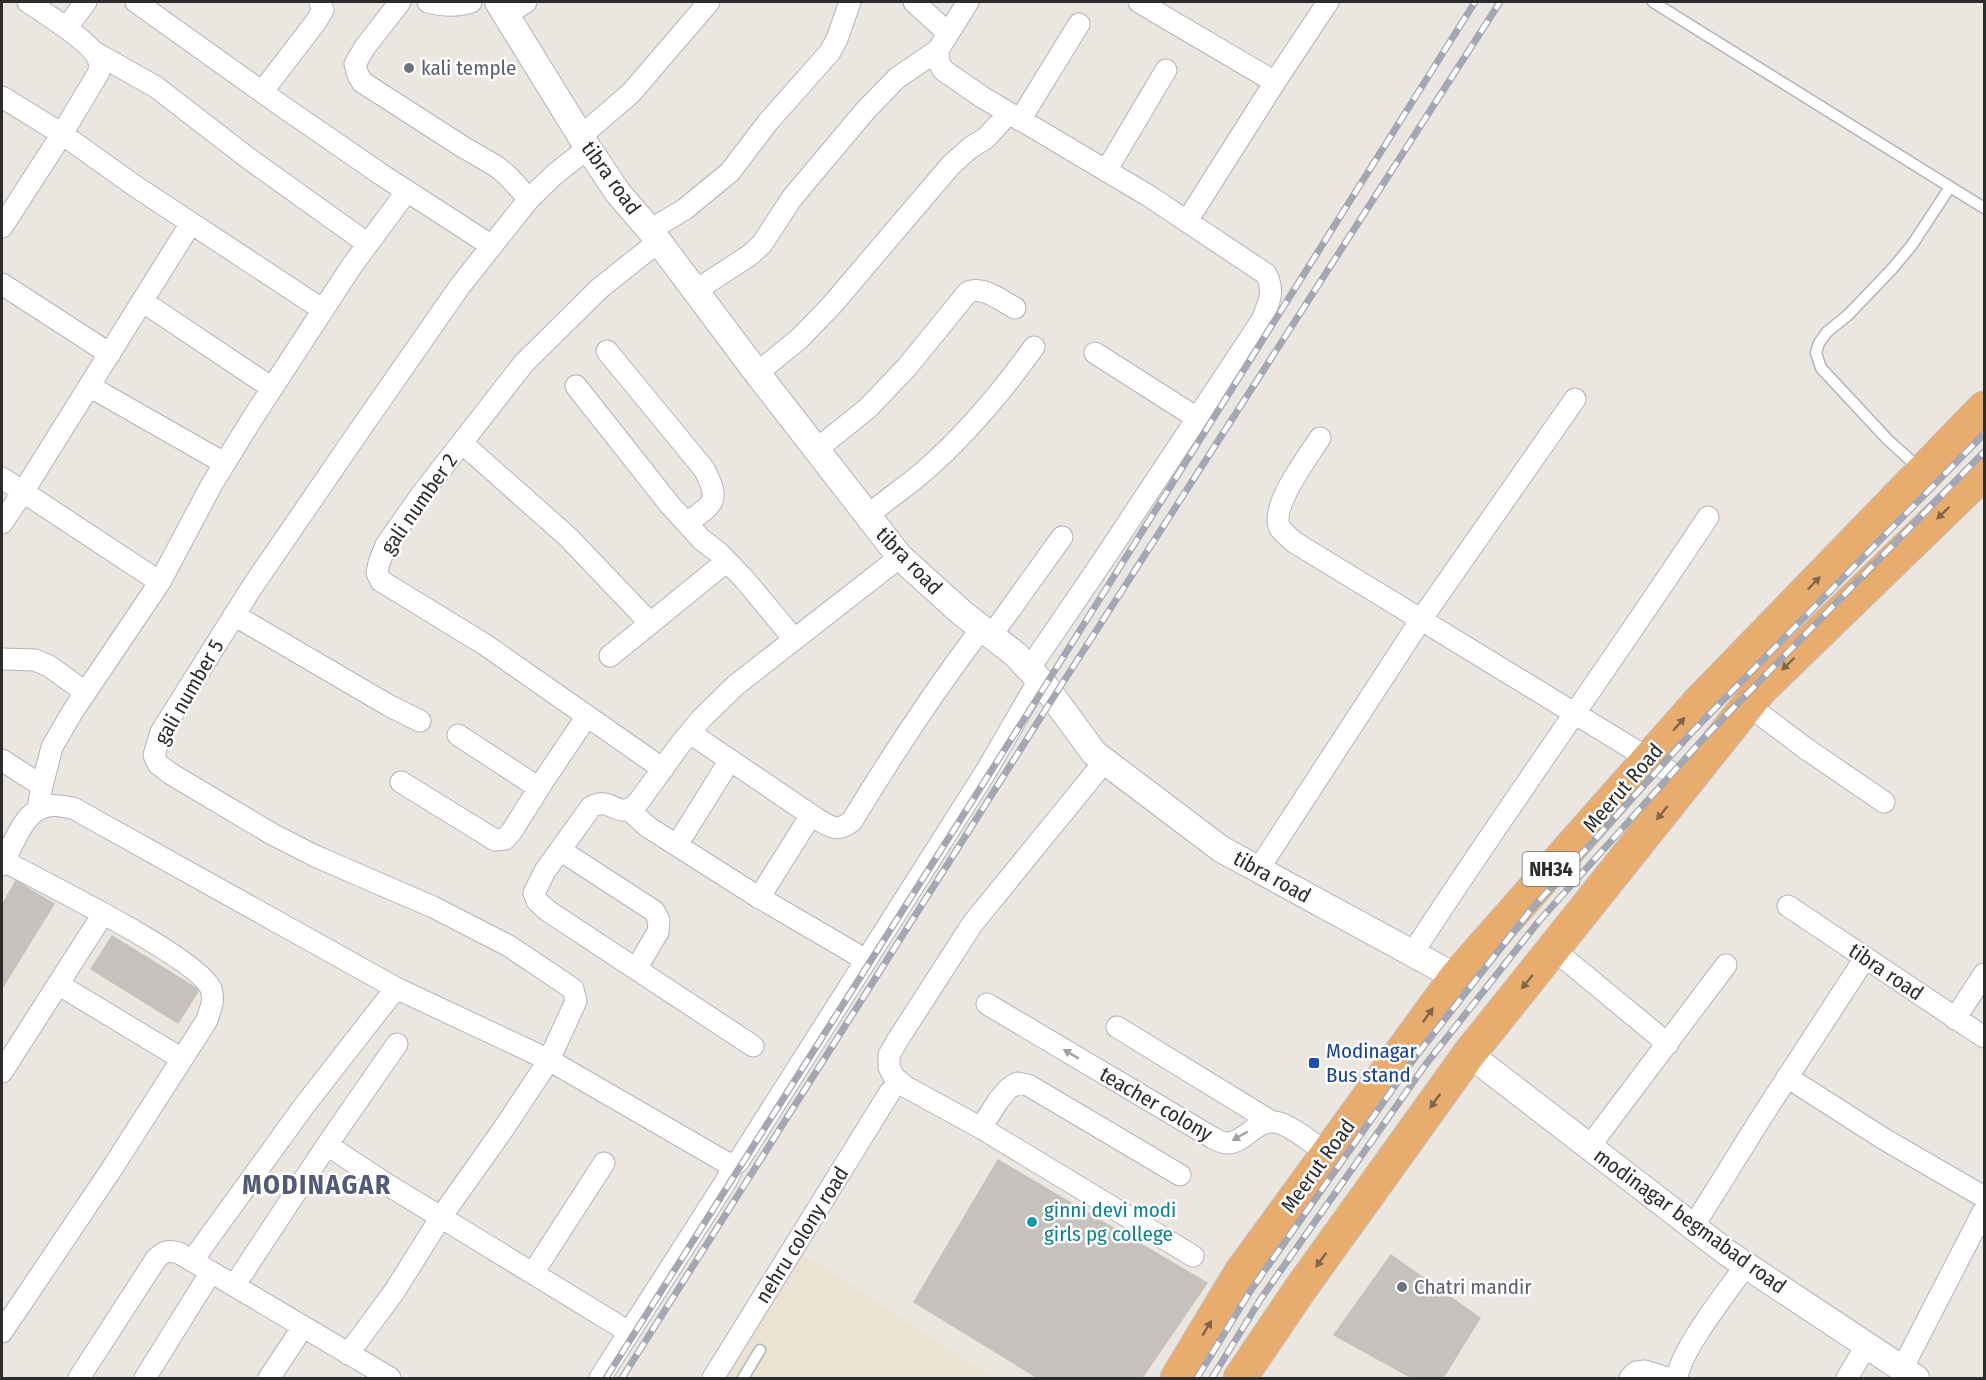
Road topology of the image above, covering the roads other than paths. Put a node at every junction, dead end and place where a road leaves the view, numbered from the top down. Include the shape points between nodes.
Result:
1 (28, 2) edge
2 (86, 2) edge
3 (136, 2) edge
4 (320, 2) edge
5 (400, 2) edge
6 (428, 2) edge
7 (471, 2) edge
8 (850, 2) edge
9 (914, 2) edge
10 (968, 2) edge
11 (1138, 2) edge
12 (1653, 2) edge
13 (704, 3) edge
14 (1320, 5) edge
15 (510, 6) edge
16 (1079, 24) dead end
17 (66, 28) junction
18 (942, 41) junction
19 (94, 52) junction
20 (1166, 70) dead end
21 (1275, 82) junction
22 (262, 92) junction
23 (2, 97) edge
24 (1015, 117) junction
25 (62, 134) junction
26 (584, 142) junction
27 (1106, 171) junction
28 (1950, 187) junction
29 (406, 191) junction
30 (529, 199) junction
31 (1984, 208) edge
32 (4, 219) edge
33 (1187, 221) junction
34 (191, 223) junction
35 (654, 236) junction
36 (368, 244) junction
37 (492, 246) junction
38 (2, 284) edge
39 (695, 291) junction
40 (142, 301) junction
41 (1015, 308) dead end
42 (323, 310) junction
43 (1034, 347) dead end
44 (607, 351) dead end
45 (1095, 353) dead end
46 (110, 354) junction
47 (757, 373) junction
48 (89, 386) junction
49 (576, 386) dead end
50 (272, 388) junction
51 (1575, 399) dead end
52 (1984, 408) edge
53 (1197, 418) junction
54 (1320, 438) dead end
55 (462, 443) junction
56 (817, 449) junction
57 (224, 463) junction
58 (1923, 472) junction
59 (1984, 473) edge
60 (2, 478) edge
61 (23, 492) junction
62 (867, 516) junction
63 (1708, 517) dead end
64 (2, 523) edge
65 (687, 523) junction
66 (1062, 537) dead end
67 (900, 557) junction
68 (727, 561) junction
69 (160, 582) junction
70 (234, 615) junction
71 (1420, 621) junction
72 (650, 623) junction
73 (986, 633) junction
74 (794, 639) junction
75 (610, 657) dead end
76 (2, 659) edge
77 (1034, 674) junction
78 (85, 692) junction
79 (1748, 705) junction
80 (1573, 714) junction
81 (587, 716) junction
82 (420, 721) dead end
83 (690, 733) junction
84 (458, 735) dead end
85 (2, 760) edge
86 (730, 760) junction
87 (1648, 760) junction
88 (1105, 761) junction
89 (663, 769) junction
90 (401, 782) dead end
91 (1687, 782) junction
92 (42, 786) junction
93 (538, 788) junction
94 (1884, 802) dead end
95 (38, 809) junction
96 (629, 810) junction
97 (810, 815) junction
98 (677, 845) junction
99 (560, 850) junction
100 (3, 863) edge
101 (1258, 870) junction
102 (759, 897) junction
103 (1788, 906) dead end
104 (103, 914) junction
105 (1553, 949) junction
106 (1412, 954) junction
107 (1865, 958) junction
108 (866, 960) junction
109 (1726, 965) dead end
110 (636, 969) junction
111 (1984, 974) edge
112 (1456, 977) junction
113 (58, 984) junction
114 (396, 988) junction
115 (987, 1004) dead end
116 (1955, 1019) junction
117 (1117, 1027) dead end
118 (1984, 1037) edge
119 (397, 1044) dead end
120 (1668, 1044) junction
121 (753, 1046) dead end
122 (1469, 1054) junction
123 (182, 1059) junction
124 (549, 1060) junction
125 (2, 1072) edge
126 (1787, 1077) junction
127 (890, 1092) dead end
128 (1272, 1122) junction
129 (981, 1128) junction
130 (327, 1145) junction
131 (1589, 1147) junction
132 (1327, 1154) junction
133 (604, 1163) dead end
134 (731, 1164) junction
135 (1180, 1175) dead end
136 (1984, 1197) edge
137 (1984, 1210) edge
138 (441, 1217) junction
139 (1693, 1227) junction
140 (1193, 1256) dead end
141 (192, 1261) junction
142 (1746, 1265) junction
143 (211, 1272) junction
144 (533, 1273) junction
145 (234, 1286) junction
146 (303, 1327) junction
147 (2, 1332) edge
148 (629, 1332) junction
149 (1866, 1346) junction
150 (760, 1350) dead end
151 (348, 1354) junction
152 (1909, 1374) edge
153 (80, 1378) edge
154 (145, 1378) edge
155 (269, 1378) edge
156 (386, 1378) edge
157 (600, 1378) edge
158 (713, 1378) edge
159 (743, 1378) edge
160 (1177, 1378) edge
161 (1240, 1378) edge
162 (1630, 1378) edge
163 (1667, 1378) edge
164 (1677, 1378) edge
165 (1846, 1378) edge

1 - 17 street
2 - 17 street
3 - 22 street
4 - 22 street via 323,10 315,23
5 - 30 street via 356,64 362,82 496,166
6 - 7 street via 442,6
8 - 35 street, gali number 2 via 830,52 730,172
9 - 18 street
10 - 18 street
11 - 21 street
12 - 28 lane
13 - 26 street, gali number 5 via 631,93
14 - 21 street
15 - 26 street, tibra road
16 - 24 street
17 - 19 street
18 - 24 street via 939,62 943,70
18 - 39 street via 865,111 792,198 762,244
19 - 25 street via 99,72
19 - 36 street via 156,87
20 - 27 street
21 - 33 street
22 - 29 street
23 - 25 street
24 - 27 street
24 - 47 street via 951,165 831,306
25 - 32 street
25 - 34 street
26 - 30 street, gali number 5
26 - 35 street, tibra road via 618,193
27 - 33 street
28 - 31 lane
28 - 58 lane via 1912,245 1848,315 1827,332 1816,353 1821,368
29 - 36 street
29 - 37 street
30 - 37 street, gali number 5
33 - 53 street via 1266,274 1271,284 1271,299 1262,320
34 - 40 street
34 - 42 street
35 - 39 street, tibra road
35 - 55 street, gali number 2 via 524,363
36 - 42 street
37 - 70 street, gali number 5 via 359,430
38 - 46 street
39 - 47 street, tibra road
40 - 46 street
40 - 50 street
41 - 56 street via 988,293 976,289 968,292 868,408
42 - 50 street
43 - 62 street via 965,432 923,472
44 - 65 street via 704,469 713,487 714,498 708,507
45 - 53 street
46 - 48 street
47 - 56 street, tibra road
48 - 57 street
48 - 61 street
49 - 65 street
50 - 57 street
51 - 71 street
52 - 58 highway, Meerut Road / NH34
53 - 77 street
54 - 71 street via 1282,499 1280,528 1293,542
55 - 72 street via 568,537
55 - 81 street, gali number 2 via 386,544 377,573 381,581 484,644
56 - 62 street, tibra road
57 - 69 street
87 -> 58 highway, Meerut Road / NH34
59 -> 79 highway, Meerut Road / NH34
60 - 61 street
61 - 64 street
61 - 69 street
62 - 67 street, tibra road
63 - 80 street
65 - 68 street
66 - 73 street
67 - 73 street, tibra road
67 - 74 street
68 - 72 street
68 - 74 street
69 - 78 street
70 - 82 street
70 - 124 street, gali number 5 via 161,732 154,755 158,764 272,834 433,907 508,946 573,989 576,1001
71 - 80 street
71 - 101 street
72 - 75 street
73 - 77 street, tibra road
73 - 97 street via 952,667 852,821 844,828 832,828
74 - 83 street via 736,685
76 - 78 street via 35,660
77 - 88 street, tibra road
77 - 108 street via 985,773
78 - 92 street via 52,747
79 - 91 highway, Meerut Road / NH34
79 - 94 street
80 - 87 street
80 - 106 street
81 - 89 street, gali number 2
81 - 93 street
83 - 86 street
83 - 89 street
84 - 93 street
85 - 92 street
86 - 97 street
86 - 98 street
87 - 91 street
87 - 112 highway, Meerut Road / NH34
88 - 101 street, tibra road via 1221,849
88 - 129 street via 973,923 889,1055 894,1077 906,1087
89 - 96 street
90 - 93 street via 495,840 504,839 512,831
91 -> 105 highway, Meerut Road / NH34
92 - 95 street
95 - 100 street via 22,827
95 - 114 street via 51,805 73,808
96 - 98 street
96 - 99 street via 598,802
97 - 102 street
98 - 102 street
99 - 110 street via 654,911 659,920 658,932
99 - 110 street via 538,882 534,893 537,901
100 - 104 street
101 - 106 street, tibra road
102 - 108 street
103 - 107 street, tibra road
104 - 113 street
104 - 123 street via 184,962 202,975 212,990 213,1003 207,1020
105 - 120 street
105 -> 122 highway, Meerut Road / NH34
106 - 112 street, tibra road
107 - 116 street, tibra road
107 - 126 street
108 - 134 street via 738,1162
109 - 120 street
110 - 121 street
111 - 116 street
132 -> 112 highway, Meerut Road / NH34
113 - 123 street
113 - 125 street
114 - 124 street
114 - 141 street via 304,1106
128 -> 115 street, teacher colony via 1262,1123 1226,1143 1213,1138
116 - 118 street, tibra road
117 - 128 street
119 - 130 street
120 - 131 street
122 - 131 street, modinagar begmabad road
122 -> 161 highway, Meerut Road / NH34
123 - 147 street
124 - 134 street
124 - 138 street, gali number 5
126 - 136 street
126 - 139 street
127 - 158 street, nehru colony road
128 - 132 street via 1290,1129
129 - 135 street via 1008,1089 1017,1083 1028,1085
129 - 140 street
130 - 138 street
130 - 145 street
131 - 139 street, modinagar begmabad road
160 -> 132 highway, Meerut Road / NH34 via 1241,1272
133 - 144 street
134 - 148 street via 726,1181
137 - 152 street
138 - 144 street
138 - 151 street, gali number 5 via 394,1292
139 - 142 street, modinagar begmabad road
141 - 143 street
141 - 153 street via 170,1250 156,1259
142 - 149 street, modinagar begmabad road
142 - 164 street via 1697,1335
143 - 145 street
143 - 154 street
144 - 148 street
145 - 146 street
146 - 151 street
146 - 155 street
148 - 157 street
149 - 152 street, modinagar begmabad road
149 - 165 street
150 - 159 lane
151 - 156 street
162 - 163 street via 1645,1371

